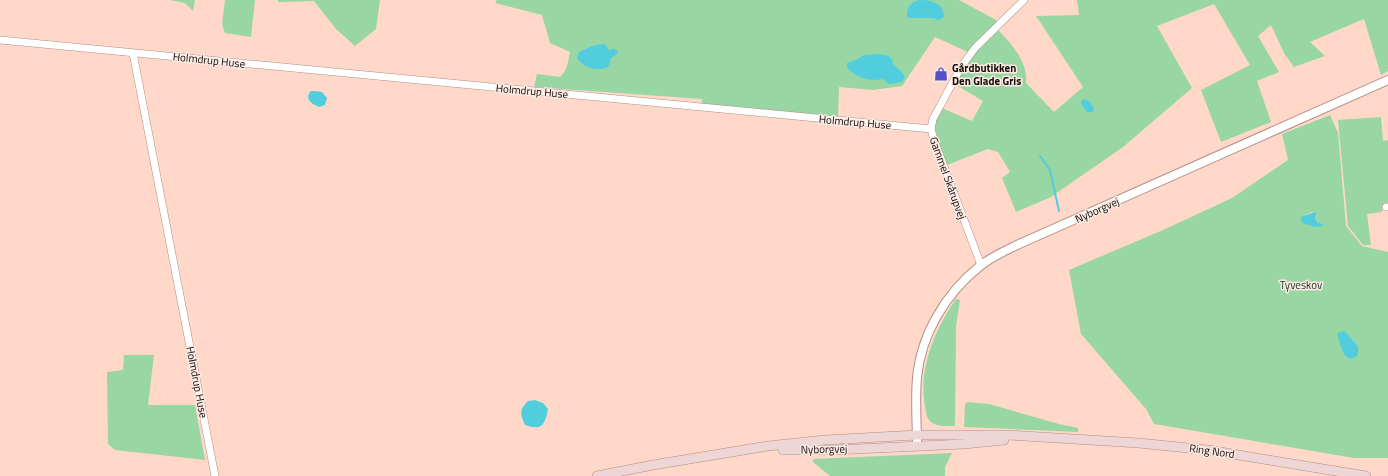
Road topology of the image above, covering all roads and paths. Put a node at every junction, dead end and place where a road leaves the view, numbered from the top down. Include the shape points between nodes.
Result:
1 (1024, 0) edge
2 (0, 40) edge
3 (133, 53) junction
4 (1388, 80) edge
5 (931, 129) junction
6 (981, 265) junction
7 (917, 435) junction
8 (1058, 438) junction
9 (917, 446) junction
10 (721, 454) junction
11 (215, 476) edge
12 (597, 476) edge
13 (1366, 476) edge

1 - 5 street, Gammel Skårupvej via 975,48 961,67 933,119
2 - 3 street, Holmdrup Huse
3 - 5 street, Holmdrup Huse
3 - 11 street, Holmdrup Huse
4 - 6 street, Nyborgvej via 998,254
5 - 6 street, Gammel Skårupvej
6 - 7 street, Nyborgvej via 946,302 926,341 917,378
7 - 8 main road, Ring Nord
7 - 9 street, Nyborgvej
7 - 10 main road, Nyborgvej via 825,440
8 - 9 main road, Ring Nord
8 - 13 main road, Ring Nord via 1208,450
9 - 10 main road, Nyborgvej
10 - 12 main road, Nyborgvej

